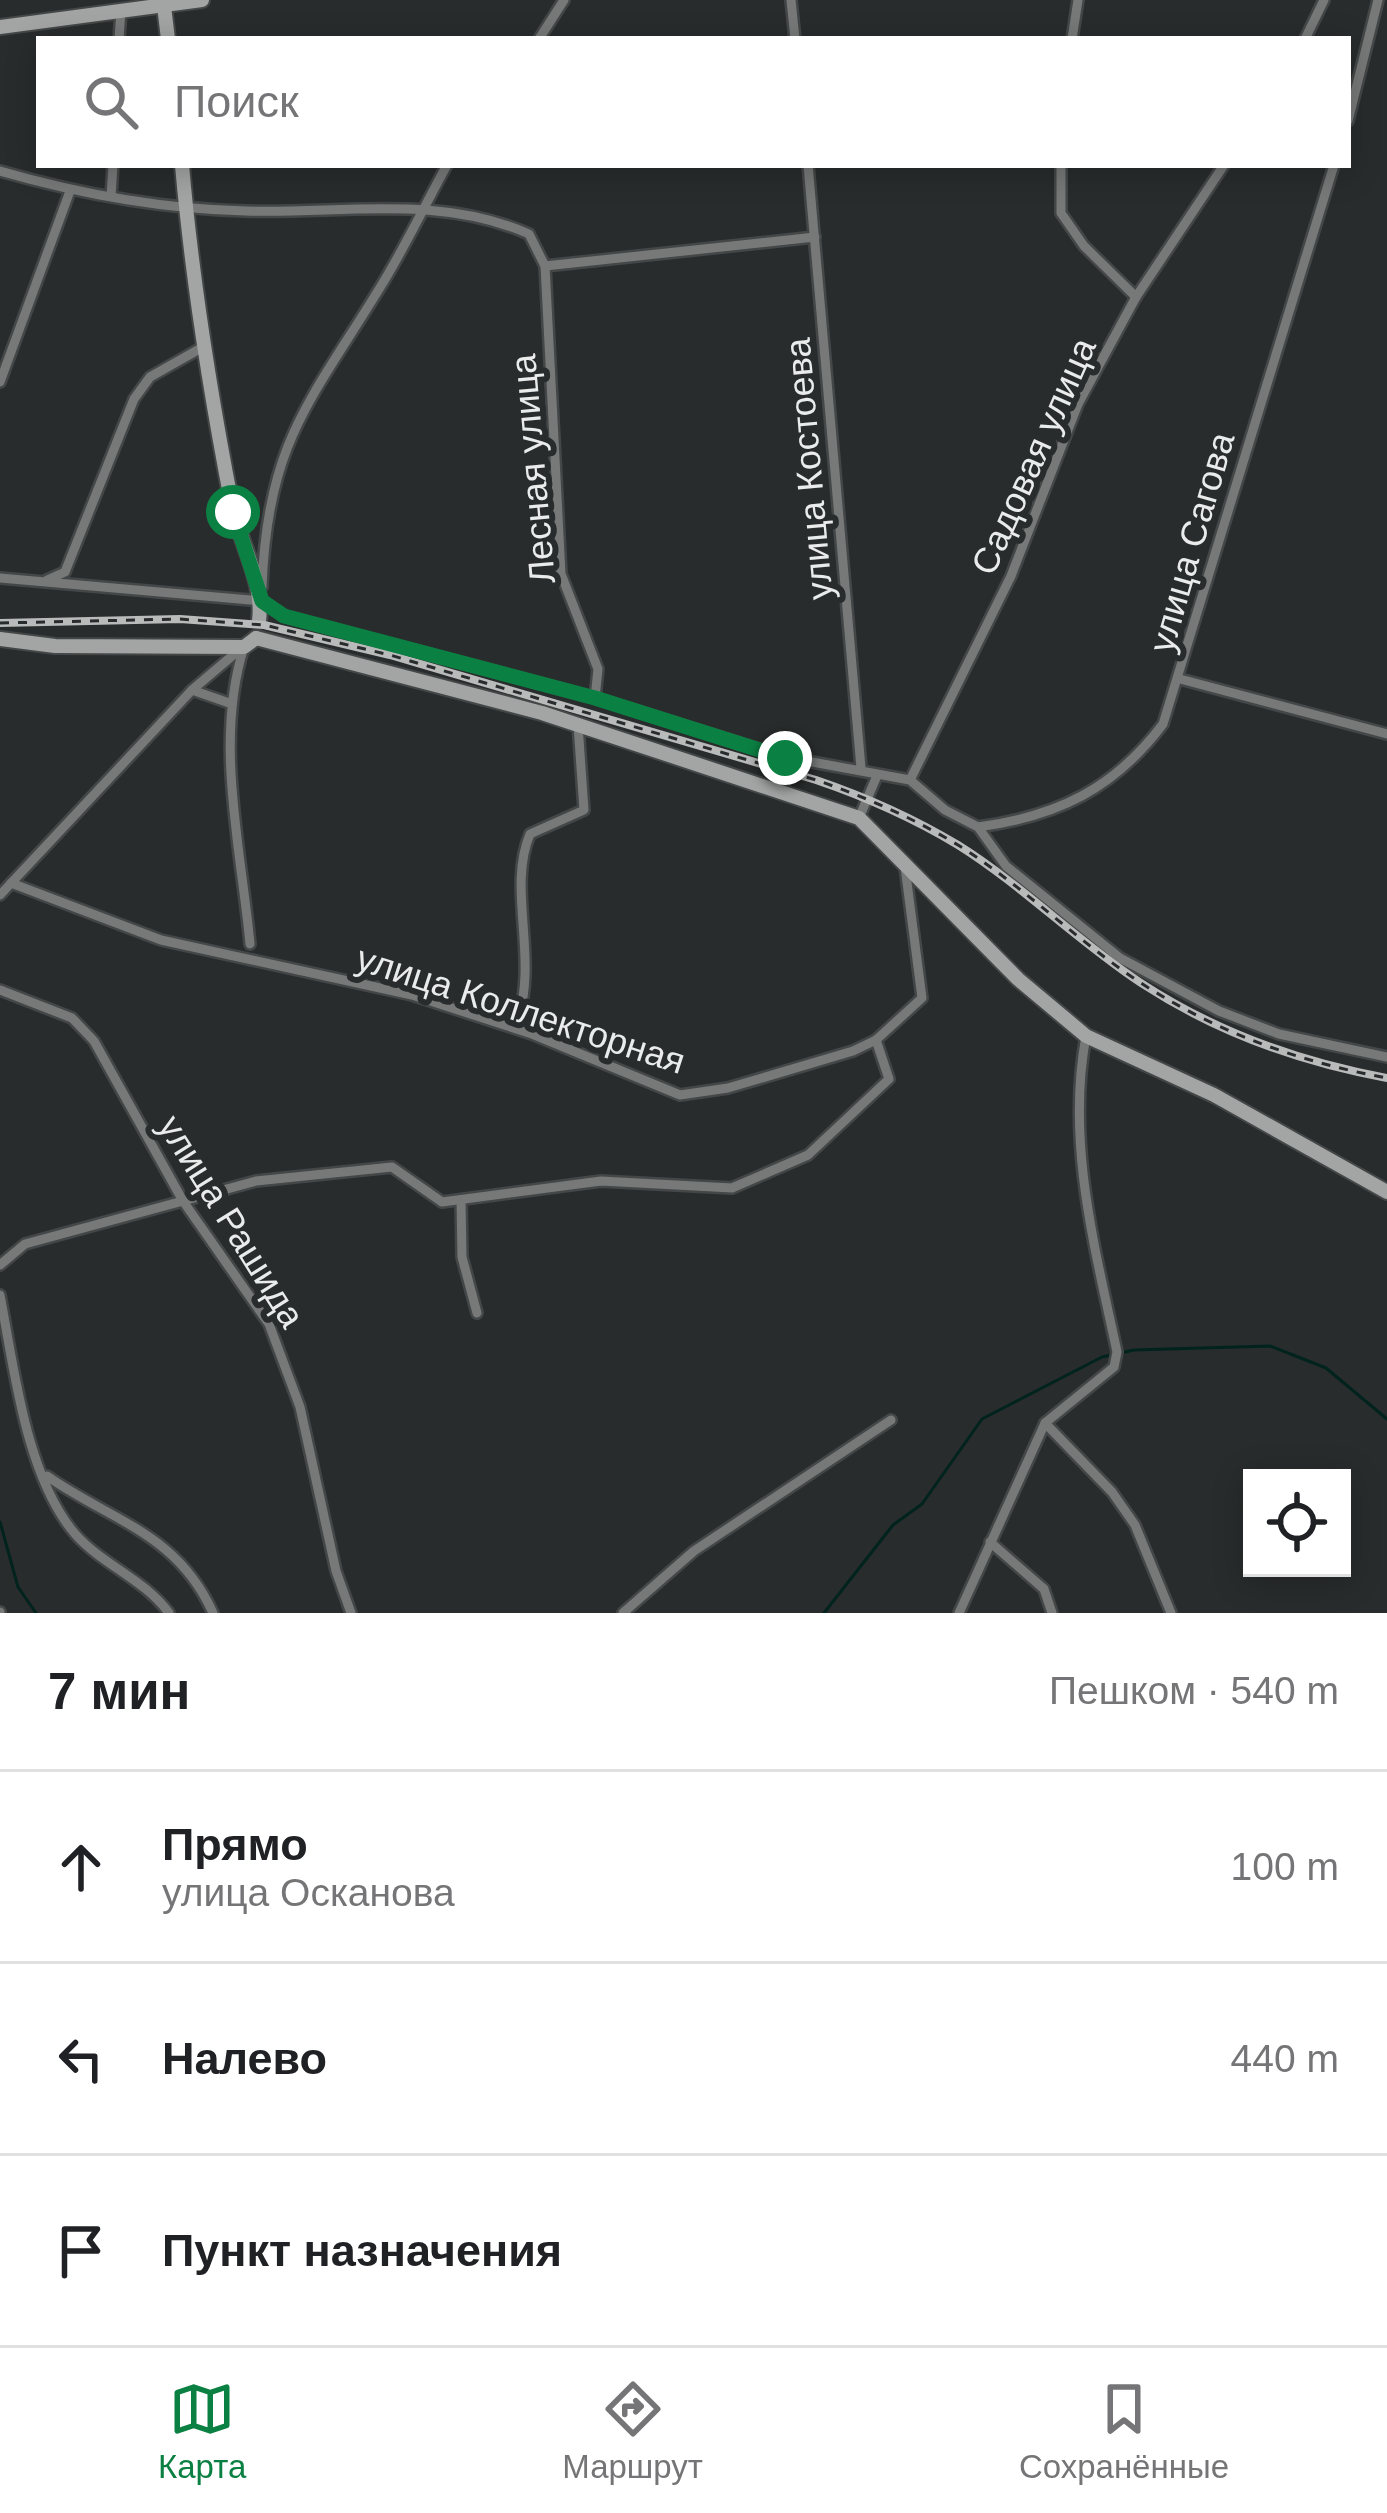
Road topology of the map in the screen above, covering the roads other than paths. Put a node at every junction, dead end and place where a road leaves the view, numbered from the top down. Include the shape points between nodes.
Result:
1 (202, 0) edge
2 (564, 0) edge
3 (791, 0) edge
4 (1078, 0) edge
5 (1324, 0) edge
6 (1378, 0) edge
7 (164, 6) junction
8 (83, 8) edge
9 (121, 10) junction
10 (0, 27) edge
11 (119, 36) edge
12 (168, 36) edge
13 (541, 36) edge
14 (795, 36) edge
15 (1072, 36) edge
16 (1306, 36) edge
17 (1351, 109) edge
18 (113, 168) edge
19 (182, 168) edge
20 (445, 168) edge
21 (808, 168) edge
22 (1061, 168) edge
23 (1221, 168) edge
24 (1333, 168) edge
25 (0, 171) edge
26 (70, 191) junction
27 (111, 196) junction
28 (424, 208) junction
29 (186, 209) junction
30 (815, 237) junction
31 (545, 266) junction
32 (1136, 297) junction
33 (203, 347) junction
34 (0, 382) edge
35 (0, 578) edge
36 (43, 581) junction
37 (262, 601) junction
38 (254, 633) junction
39 (0, 639) edge
40 (220, 654) junction
41 (1180, 679) junction
42 (192, 690) junction
43 (595, 698) junction
44 (232, 704) junction
45 (578, 724) junction
46 (1387, 734) edge
47 (861, 768) junction
48 (876, 778) junction
49 (910, 780) junction
50 (859, 818) junction
51 (978, 827) junction
52 (905, 867) junction
53 (11, 883) junction
54 (0, 895) edge
55 (250, 944) dead end
56 (0, 991) edge
57 (515, 1028) junction
58 (1086, 1036) junction
59 (876, 1040) junction
60 (1387, 1057) edge
61 (1387, 1192) edge
62 (461, 1200) junction
63 (183, 1201) junction
64 (0, 1265) edge
65 (0, 1295) edge
66 (478, 1313) dead end
67 (891, 1420) dead end
68 (1045, 1424) junction
69 (46, 1476) junction
70 (990, 1542) junction
71 (169, 1613) edge
72 (213, 1613) edge
73 (351, 1613) edge
74 (623, 1613) edge
75 (959, 1613) edge
76 (1052, 1613) edge
77 (1171, 1613) edge

1 - 7 street
2 - 13 street
3 - 14 street
4 - 15 street
5 - 16 street
6 - 17 street
7 - 9 street
7 - 12 street
8 - 9 street
8 - 10 street
9 - 11 street
18 - 27 street
19 - 29 street
20 - 28 street
21 - 30 street, улица Костоева
22 - 32 street via 1061,213
23 - 32 street, Садовая улица
24 - 41 street, улица Сагова
25 - 26 street
26 - 27 street
26 - 34 street
27 - 29 street
28 - 29 street
28 - 31 street, Лесная улица via 529,234
28 - 37 street via 304,403 280,459 265,516
29 - 33 street
30 - 31 street
30 - 47 street, улица Костоева
31 - 43 street, Лесная улица via 561,574 598,669
32 - 49 street, Садовая улица via 1078,404 1011,576
33 - 36 street via 150,377 134,399 65,572
33 - 37 street via 233,512
35 - 36 street
36 - 37 street
37 - 38 street
37 - 43 street via 284,616
38 - 40 street
38 - 44 street
38 - 45 street
39 - 40 street
40 - 42 street
41 - 46 street
41 - 51 street, улица Сагова via 1163,724 1131,766 1080,798
42 - 44 street
42 - 53 street
43 - 47 street via 785,758
44 - 55 street
45 - 50 street
45 - 57 street via 584,810 530,834 521,855 529,969
47 - 48 street
48 - 49 street
48 - 50 street
49 - 51 street
50 - 52 street
51 - 60 street via 1006,866 1120,958 1280,1034
52 - 58 street
52 - 59 street via 922,998
53 - 54 street
53 - 57 street, улица Коллекторная via 161,940 348,979
56 - 63 street, улица Рашида via 51,1007 84,1029
57 - 59 street, улица Коллекторная via 680,1095 728,1088
58 - 61 street via 1214,1095
58 - 68 street via 1079,1152 1117,1352 1104,1377
59 - 62 street via 889,1079 878,1093 808,1155 754,1182 702,1190 601,1180
62 - 63 street via 442,1202 392,1167 256,1181
62 - 66 street via 462,1257
63 - 64 street via 25,1244
63 - 73 street, улица Рашида via 278,1340
65 - 69 street via 27,1432
67 - 74 street via 694,1552
68 - 70 street
68 - 77 street via 1135,1525
69 - 71 street via 78,1537
69 - 72 street via 169,1548
70 - 75 street
70 - 76 street via 1044,1589

